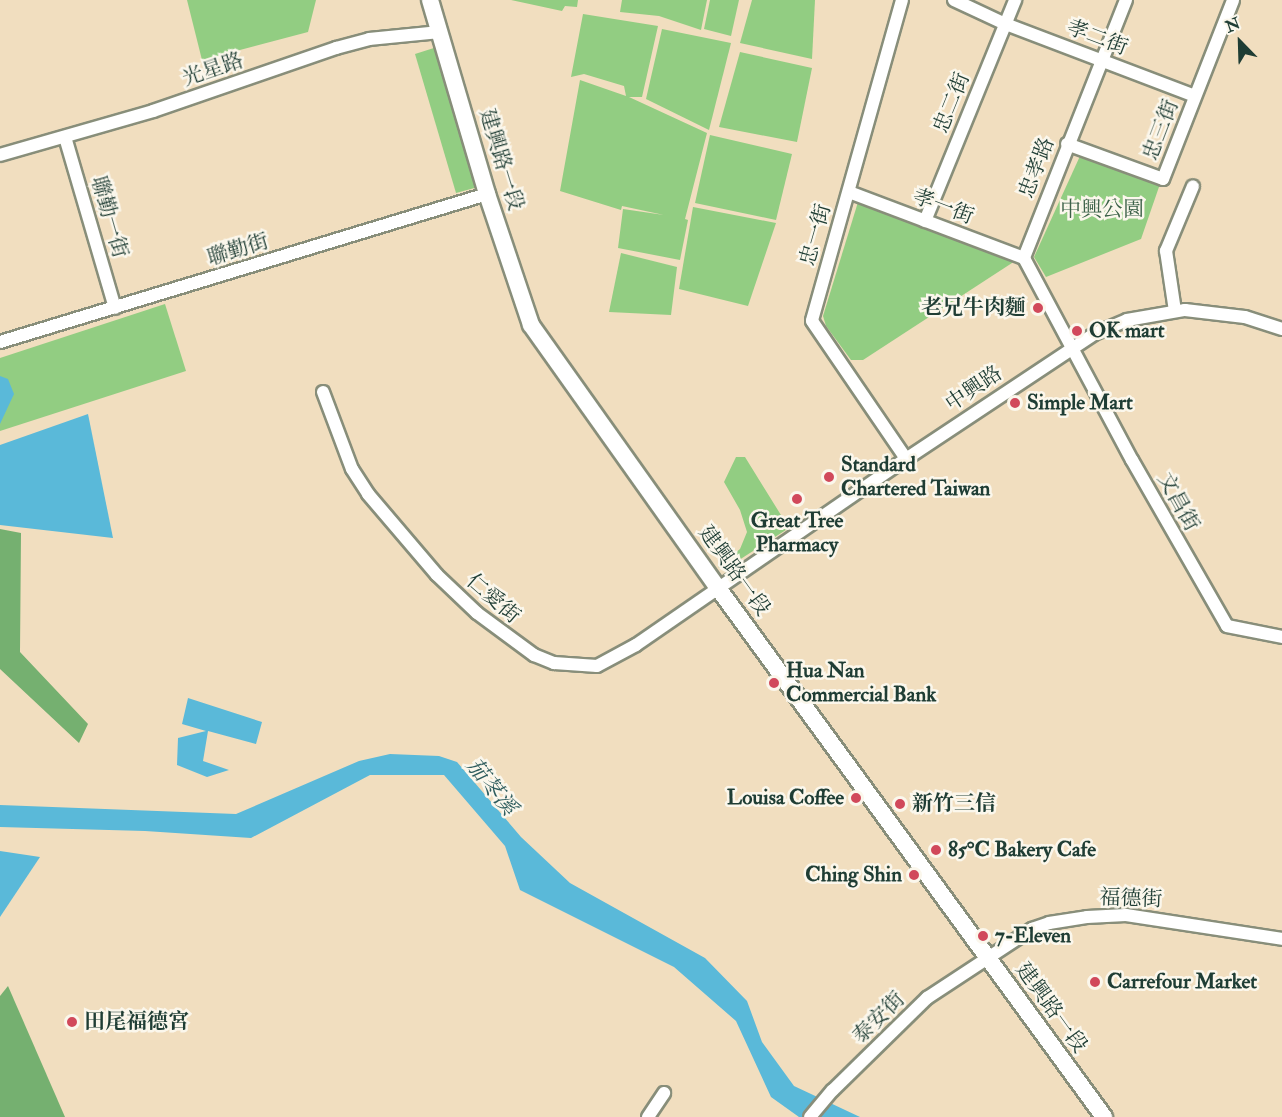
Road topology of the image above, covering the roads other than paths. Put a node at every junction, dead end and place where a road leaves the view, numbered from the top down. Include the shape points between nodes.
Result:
1 (430, 0) edge
2 (902, 0) edge
3 (954, 0) edge
4 (1015, 0) edge
5 (1126, 0) edge
6 (1233, 0) edge
7 (1003, 23) junction
8 (440, 32) junction
9 (1101, 60) junction
10 (1195, 96) junction
11 (65, 137) junction
12 (1067, 144) junction
13 (0, 155) edge
14 (1193, 186) dead end
15 (849, 192) junction
16 (487, 194) junction
17 (925, 221) junction
18 (1024, 258) junction
19 (115, 308) junction
20 (1175, 311) junction
21 (1282, 329) edge
22 (0, 342) edge
23 (1073, 346) junction
24 (323, 392) dead end
25 (906, 459) junction
26 (718, 588) junction
27 (1282, 637) edge
28 (1282, 939) edge
29 (986, 958) junction
30 (664, 1093) dead end
31 (648, 1117) edge
32 (810, 1117) edge
33 (1104, 1117) edge

1 - 8 street, 建興路一段
2 - 15 street, 忠一街
3 - 7 street, 孝二街
4 - 7 street, 忠二街
5 - 9 street, 忠孝路
6 - 10 street, 忠三街
7 - 9 street, 孝二街
7 - 17 street, 忠二街
8 - 11 street, 光星路 via 369,39 336,48
8 - 16 street, 建興路一段
9 - 10 street, 孝二街
9 - 12 street, 忠孝路
10 - 12 street, 忠三街 via 1163,179
11 - 13 street, 光星路
11 - 19 street, 聯勤一街
12 - 18 street, 忠孝路
14 - 20 street via 1166,251
15 - 17 street, 孝一街
15 - 25 street, 忠一街 via 812,321
16 - 19 street, 聯勤街
16 - 26 street, 建興路一段 via 531,325
17 - 18 street, 孝一街
18 - 23 street
19 - 22 street, 聯勤街
20 - 21 street, 中興路 via 1245,317
20 - 23 street, 中興路 via 1127,320
23 - 25 street, 中興路
23 - 27 street, 文昌街 via 1143,480 1227,626
24 - 26 street, 仁愛街 via 352,469 368,494 437,575 477,613 534,655 554,663 597,666 636,645
25 - 26 street, 中興路
26 - 29 street, 建興路一段 via 913,852
28 - 29 street, 福德街 via 1169,920 1106,916 1032,928
29 - 32 street, 泰安街 via 927,998
29 - 33 street, 建興路一段
30 - 31 street

